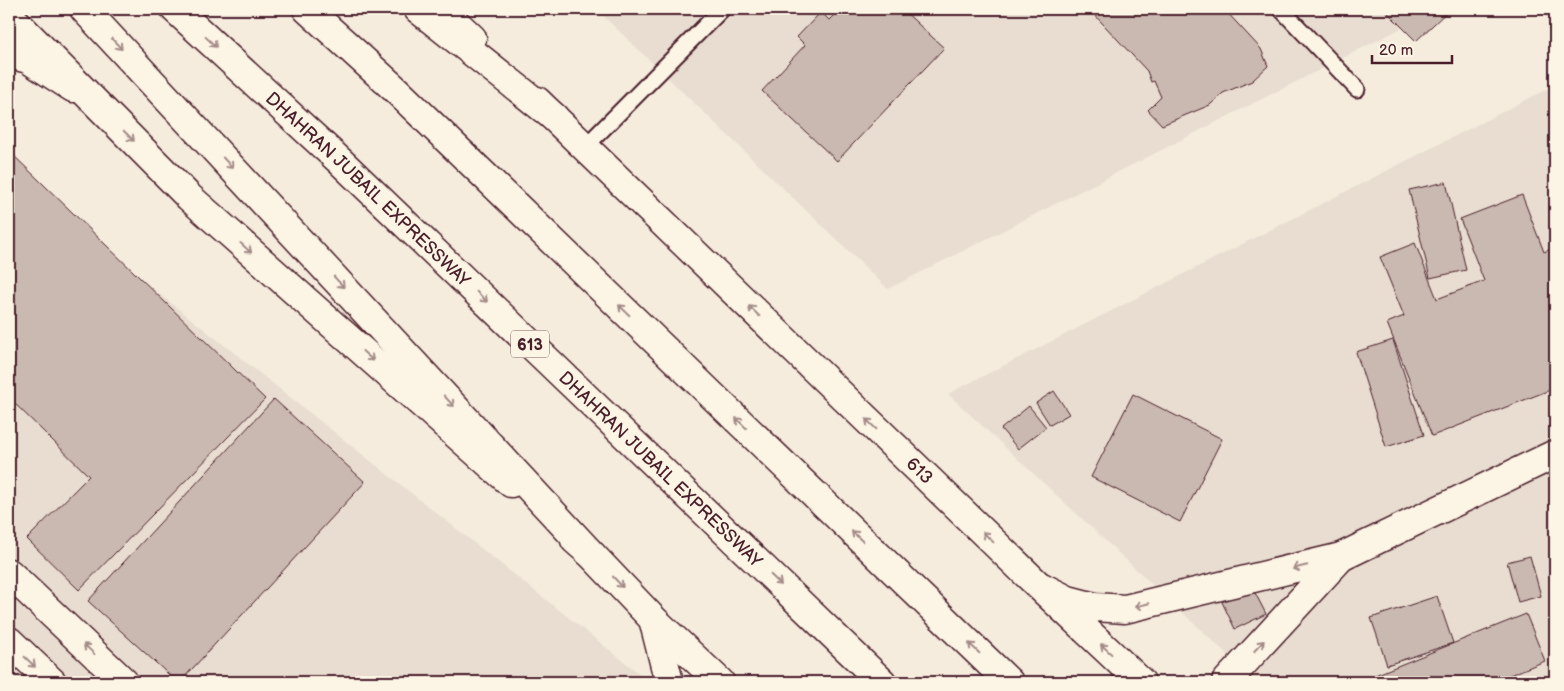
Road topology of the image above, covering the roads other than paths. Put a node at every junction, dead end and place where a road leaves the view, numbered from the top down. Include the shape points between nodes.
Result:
1 (84, 9) edge
2 (175, 9) edge
3 (307, 9) edge
4 (418, 9) edge
5 (441, 9) edge
6 (722, 9) edge
7 (1281, 9) edge
8 (9, 15) edge
9 (9, 54) edge
10 (1357, 88) dead end
11 (94, 101) junction
12 (554, 117) junction
13 (585, 147) junction
14 (1555, 454) edge
15 (592, 555) junction
16 (1341, 557) junction
17 (9, 572) edge
18 (1037, 584) junction
19 (653, 619) junction
20 (9, 641) edge
21 (52, 682) edge
22 (124, 682) edge
23 (669, 682) edge
24 (720, 682) edge
25 (882, 682) edge
26 (1010, 682) edge
27 (1141, 682) edge
28 (1226, 682) edge

1 -> 15 main road
2 -> 25 main road, DHAHRAN JUBAIL EXPRESSWAY / 613 via 341,162
26 -> 3 main road via 396,90
4 - 12 main road
5 - 12 main road, 613
6 - 13 lane
7 - 10 lane
8 - 11 main road
9 - 11 main road via 28,59
11 -> 15 main road via 189,197
12 - 13 main road, 613
18 -> 13 main road, 613
14 - 16 main road
15 -> 19 main road
16 -> 18 main road via 1125,609 1095,607 1068,600
28 -> 16 main road
22 -> 17 main road
27 -> 18 main road, 613
19 - 23 main road
19 - 24 main road
20 -> 21 main road

